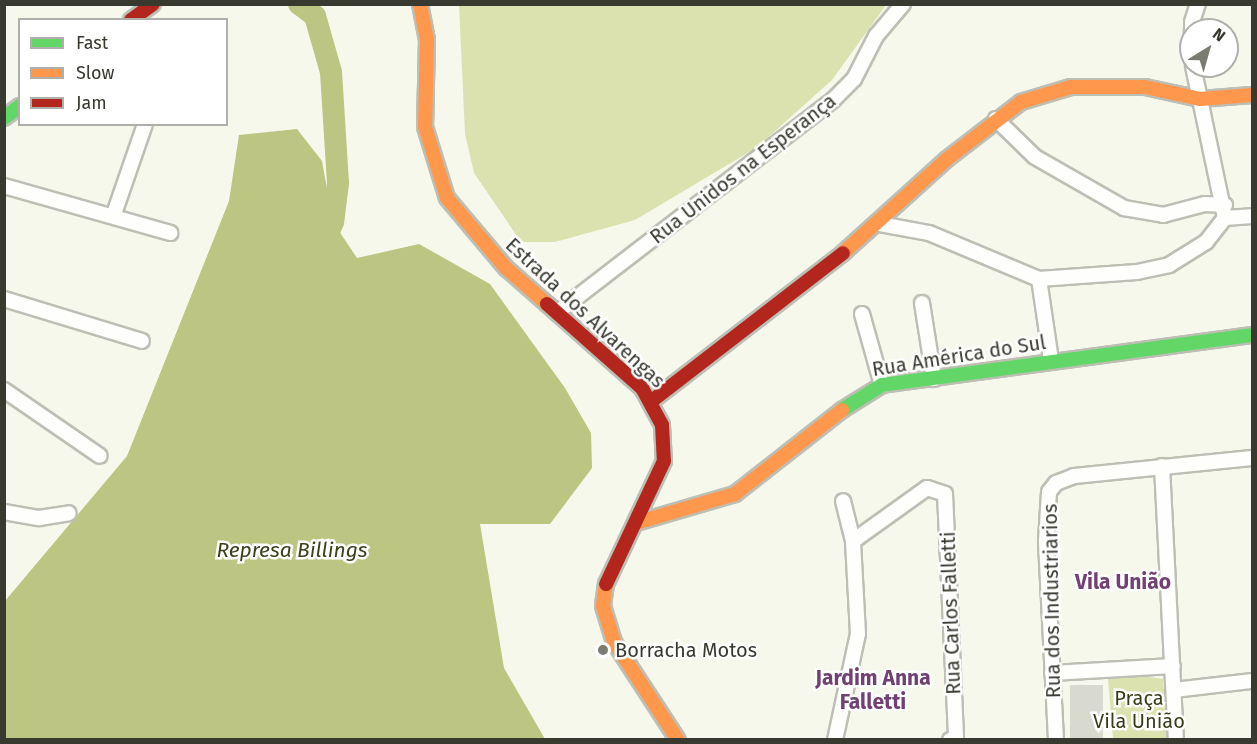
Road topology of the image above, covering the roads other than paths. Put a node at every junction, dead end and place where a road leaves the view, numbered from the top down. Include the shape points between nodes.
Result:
1 (153, 4) edge
2 (420, 4) edge
3 (903, 4) edge
4 (134, 18) edge
5 (1196, 78) edge
6 (1252, 94) edge
7 (1200, 99) junction
8 (18, 108) edge
9 (4, 118) edge
10 (996, 119) junction
11 (143, 126) edge
12 (4, 186) edge
13 (1225, 212) junction
14 (114, 214) junction
15 (1252, 216) edge
16 (880, 224) junction
17 (170, 233) dead end
18 (1038, 279) junction
19 (4, 300) edge
20 (922, 303) dead end
21 (559, 312) junction
22 (862, 314) dead end
23 (1252, 335) edge
24 (142, 341) dead end
25 (1051, 360) junction
26 (934, 379) junction
27 (882, 385) junction
28 (4, 390) edge
29 (653, 400) junction
30 (100, 456) dead end
31 (1252, 458) edge
32 (1162, 466) junction
33 (843, 501) dead end
34 (4, 512) edge
35 (69, 513) dead end
36 (639, 522) junction
37 (853, 541) junction
38 (1173, 666) junction
39 (1052, 673) junction
40 (1252, 681) edge
41 (1174, 690) junction
42 (956, 739) edge
43 (678, 740) edge
44 (835, 740) edge
45 (950, 740) edge
46 (1056, 740) edge
47 (1176, 740) edge

1 - 4 street
2 - 21 street, Estrada dos Alvarengas via 427,40 426,127 437,176 471,230 506,268
3 - 21 street, Rua Unidos na Esperança via 876,36 854,79 833,100
5 - 7 street
6 - 7 street
7 - 10 street via 1145,87 1071,87 1022,102
7 - 13 street
8 - 9 street
10 - 13 street via 1035,157 1124,208 1163,215 1205,204
10 - 16 street
11 - 14 street
12 - 14 street
13 - 15 street
13 - 18 street via 1206,242 1169,265 1137,272
14 - 17 street
16 - 18 street via 929,233
16 - 29 street
18 - 25 street
19 - 24 street
20 - 26 street
21 - 29 street, Estrada dos Alvarengas
22 - 27 street
23 - 25 street, Rua América do Sul
25 - 26 street, Rua América do Sul
26 - 27 street, Rua América do Sul
27 - 36 street, Rua América do Sul via 864,392 735,494
28 - 30 street
29 - 36 street, Estrada dos Alvarengas via 662,425 664,461
31 - 32 street, Rua dos Industriarios
32 - 38 street
32 - 39 street, Rua dos Industriarios via 1074,476 1056,483 1049,492
33 - 37 street
34 - 35 street via 39,518
36 - 43 street, Estrada dos Alvarengas via 608,574 603,606 605,623 637,683
37 - 42 street, Rua Carlos Falletti via 927,489 940,489 948,506
37 - 44 street via 858,634
38 - 39 street
38 - 41 street
39 - 46 street, Rua dos Industriarios
40 - 41 street
41 - 47 street
42 - 45 street

